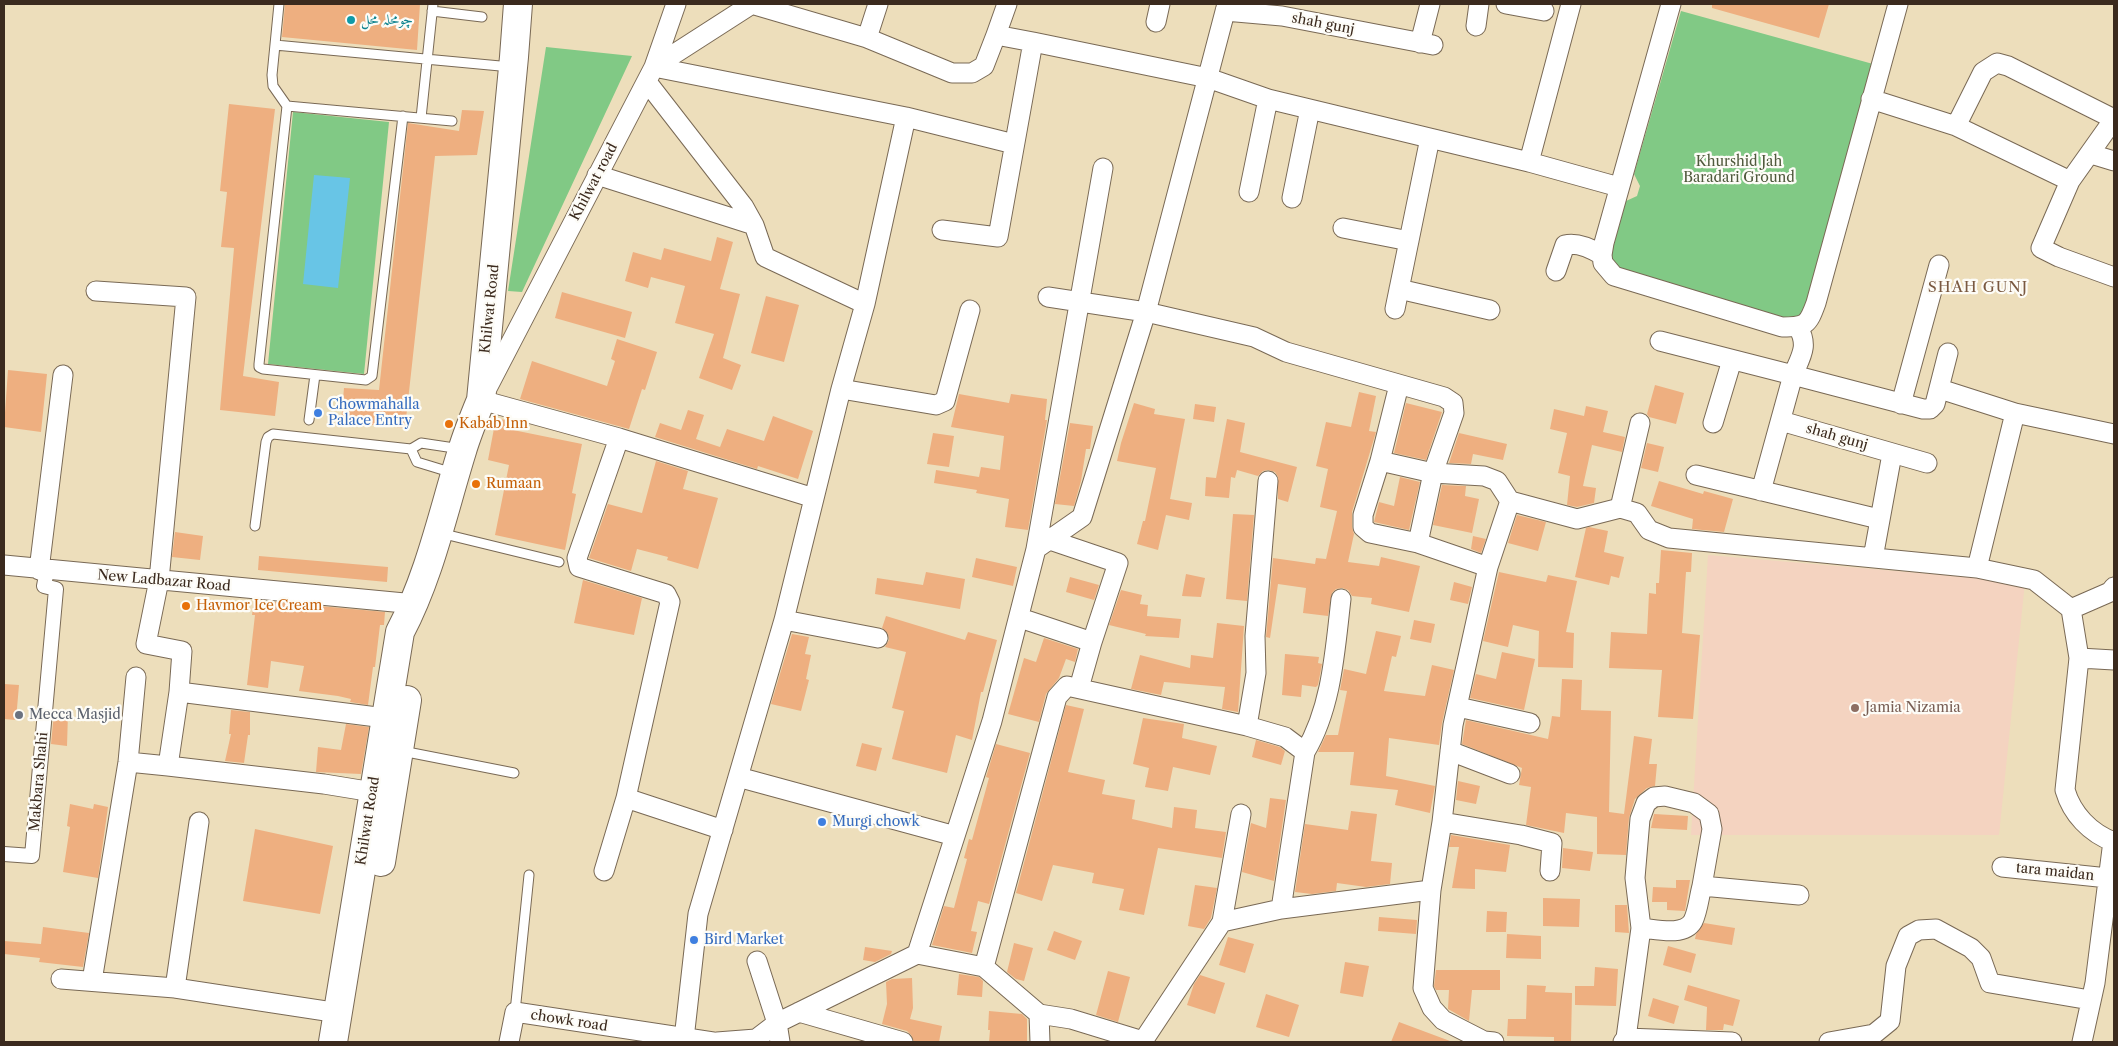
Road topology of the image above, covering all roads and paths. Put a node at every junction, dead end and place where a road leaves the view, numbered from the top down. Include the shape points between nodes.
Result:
1 (279, 4) edge
2 (518, 4) edge
3 (751, 4) edge
4 (878, 4) edge
5 (1007, 4) edge
6 (1430, 4) edge
7 (1479, 4) edge
8 (1506, 4) edge
9 (1571, 4) edge
10 (1671, 4) edge
11 (1898, 4) edge
12 (671, 5) edge
13 (432, 7) edge
14 (1226, 8) edge
15 (1544, 10) dead end
16 (482, 17) dead end
17 (1476, 26) dead end
18 (996, 35) junction
19 (867, 38) junction
20 (1033, 42) junction
21 (275, 45) junction
22 (427, 60) junction
23 (513, 67) junction
24 (651, 75) junction
25 (1208, 78) junction
26 (1268, 99) junction
27 (1871, 99) junction
28 (287, 106) junction
29 (1310, 109) junction
30 (403, 116) junction
31 (906, 117) junction
32 (421, 118) junction
33 (2114, 119) edge
34 (452, 121) dead end
35 (1956, 126) junction
36 (1430, 138) junction
37 (1014, 144) junction
38 (2091, 154) junction
39 (2114, 161) edge
40 (1528, 162) junction
41 (1103, 168) dead end
42 (597, 175) junction
43 (2070, 181) junction
44 (1619, 187) junction
45 (1249, 192) dead end
46 (1292, 198) dead end
47 (754, 226) junction
48 (1343, 228) dead end
49 (942, 230) dead end
50 (1409, 241) junction
51 (1602, 255) junction
52 (1939, 265) dead end
53 (1556, 271) dead end
54 (2114, 274) edge
55 (1399, 289) junction
56 (96, 291) dead end
57 (1048, 297) dead end
58 (1081, 302) junction
59 (865, 304) junction
60 (1395, 309) dead end
61 (970, 310) dead end
62 (1490, 310) dead end
63 (1146, 312) junction
64 (1798, 327) junction
65 (1660, 341) dead end
66 (1948, 353) dead end
67 (1732, 360) junction
68 (63, 375) dead end
69 (315, 375) junction
70 (1793, 375) junction
71 (1399, 385) junction
72 (841, 389) junction
73 (1940, 389) junction
74 (481, 400) junction
75 (1901, 404) junction
76 (2015, 413) junction
77 (309, 420) dead end
78 (1782, 421) junction
79 (1640, 423) dead end
80 (1713, 423) dead end
81 (2114, 431) edge
82 (619, 438) junction
83 (411, 449) junction
84 (1892, 454) junction
85 (459, 461) junction
86 (1380, 461) junction
87 (1927, 463) dead end
88 (1433, 473) junction
89 (1696, 475) dead end
90 (1268, 481) dead end
91 (1761, 491) junction
92 (814, 498) junction
93 (1510, 501) junction
94 (1620, 508) junction
95 (1879, 519) junction
96 (255, 526) dead end
97 (439, 533) junction
98 (1418, 543) junction
99 (1043, 545) junction
100 (1873, 558) junction
101 (559, 562) dead end
102 (4, 565) edge
103 (1488, 567) junction
104 (1978, 568) junction
105 (43, 570) junction
106 (159, 580) junction
107 (2114, 587) edge
108 (1340, 599) dead end
109 (415, 604) junction
110 (2070, 609) junction
111 (1020, 618) junction
112 (784, 620) junction
113 (878, 638) dead end
114 (1092, 642) junction
115 (2079, 658) junction
116 (2114, 660) edge
117 (136, 677) dead end
118 (1079, 688) junction
119 (179, 692) junction
120 (1458, 707) junction
121 (385, 718) junction
122 (1530, 723) dead end
123 (1247, 726) junction
124 (390, 749) junction
125 (1450, 751) junction
126 (1305, 752) junction
127 (128, 762) junction
128 (168, 766) junction
129 (514, 773) dead end
130 (1510, 774) dead end
131 (738, 777) junction
132 (372, 792) junction
133 (626, 798) junction
134 (1241, 814) dead end
135 (199, 822) dead end
136 (1442, 822) junction
137 (723, 830) junction
138 (955, 836) junction
139 (2114, 841) edge
140 (4, 854) edge
141 (2002, 867) dead end
142 (604, 871) dead end
143 (1550, 871) dead end
144 (529, 875) dead end
145 (2108, 878) junction
146 (1702, 886) junction
147 (1431, 890) junction
148 (1799, 895) dead end
149 (1281, 908) junction
150 (1222, 922) junction
151 (1640, 928) junction
152 (917, 954) junction
153 (757, 961) dead end
154 (984, 967) junction
155 (61, 979) dead end
156 (92, 982) junction
157 (175, 988) junction
158 (2090, 1000) junction
159 (515, 1012) junction
160 (799, 1012) junction
161 (339, 1013) junction
162 (1039, 1014) junction
163 (777, 1023) junction
164 (609, 1035) edge
165 (684, 1039) junction
166 (1625, 1040) edge
167 (756, 1041) edge
168 (333, 1042) edge
169 (351, 1042) edge
170 (509, 1042) edge
171 (713, 1042) edge
172 (717, 1042) edge
173 (780, 1042) edge
174 (904, 1042) edge
175 (1040, 1042) edge
176 (1143, 1042) edge
177 (1488, 1042) edge
178 (1732, 1042) edge
179 (1829, 1042) edge
180 (2082, 1042) edge

1 - 21 lane
2 - 23 main road, Khilwat Road
3 - 19 street
3 - 24 street, Khilwat road
4 - 19 street
5 - 18 street
6 - 14 street, shah gunj via 1426,44
7 - 17 street
8 - 15 street
9 - 40 street
10 - 44 street
11 - 27 street
12 - 24 street
13 - 16 lane
13 - 22 lane
14 - 25 street
18 - 19 street via 984,66 962,74 952,74
18 - 20 street
20 - 25 street
20 - 37 street
21 - 22 lane
21 - 28 lane via 273,86
22 - 23 lane
22 - 32 lane
23 - 74 main road, Khilwat Road
24 - 31 street
24 - 42 street, Khilwat road
24 - 47 street
25 - 26 street
25 - 63 street
26 - 29 street
26 - 45 street
27 - 35 street
27 - 64 street via 1816,303 1810,320
28 - 30 lane
28 - 69 lane via 259,368
29 - 36 street
29 - 46 street
30 - 32 lane
30 - 69 lane via 372,376 366,380
31 - 37 street
31 - 59 street
32 - 34 lane
33 - 35 street via 1997,63 1983,72
33 - 38 street
35 - 43 street
36 - 40 street
36 - 50 street
37 - 49 street via 998,238
38 - 39 street
38 - 43 street
40 - 44 street
41 - 58 street
42 - 47 street
42 - 74 street, Khilwat road
43 - 54 street via 2041,248
44 - 51 street
47 - 59 street via 765,257
48 - 50 street
50 - 55 street
51 - 53 street via 1573,244 1565,245
51 - 64 street via 1607,271 1614,276 1782,327
52 - 75 street
55 - 60 street
55 - 62 street
56 - 106 street via 186,297
57 - 58 street
58 - 63 street
58 - 99 street
59 - 72 street
61 - 72 street via 945,401 941,404
63 - 71 street via 1254,337 1286,352
63 - 99 street via 1082,517
64 - 70 street via 1805,346
65 - 67 street
66 - 73 street
67 - 70 street
67 - 80 street
68 - 105 street
69 - 77 lane
70 - 75 street
70 - 78 street
71 - 86 street
71 - 88 street via 1444,397 1453,403 1454,413
72 - 92 street
73 - 75 street via 1930,409
73 - 76 street
74 - 82 street
74 - 85 main road, Khilwat Road
76 - 81 street
76 - 104 street
78 - 84 street, shah gunj
78 - 91 street
79 - 94 street
82 - 92 street
82 - 133 street via 577,563 579,567 666,594 670,602
83 - 85 lane via 421,443
83 - 85 lane via 418,462
83 - 96 lane via 307,437 268,436
84 - 87 street, shah gunj
84 - 95 street
85 - 97 main road, Khilwat Road
86 - 88 street
86 - 98 street via 1363,515 1363,527 1370,533
88 - 93 street via 1484,476 1497,481
88 - 98 street
89 - 91 street
90 - 123 street via 1255,636 1256,673
91 - 95 street
92 - 112 street
93 - 94 street via 1577,519
93 - 103 street
94 - 100 street via 1636,513 1649,530 1669,538
95 - 100 street
97 - 101 lane
97 - 109 main road, Khilwat Road
98 - 103 street
99 - 111 street
99 - 114 street via 1118,563
100 - 104 street
102 - 105 street, New Ladbazar Road
103 - 120 street
104 - 110 street via 2034,580
105 - 106 street, New Ladbazar Road
105 - 140 street, Makbara Shahi via 44,586 56,589 32,856
106 - 109 street, New Ladbazar Road
106 - 119 street via 146,644 182,651
107 - 110 street via 2110,592
108 - 126 street via 1334,663 1316,732
109 - 121 main road, Khilwat Road via 400,632
109 - 124 main road, Khilwat Road via 417,635
110 - 115 street
111 - 114 street
111 - 138 street via 992,721
112 - 113 street
112 - 131 street
114 - 118 street
115 - 116 street
115 - 139 street via 2065,790 2077,816 2093,831
117 - 127 street
118 - 123 street
118 - 154 street via 1067,686 1057,697
119 - 121 street
119 - 128 street
120 - 122 street
120 - 125 street
121 - 124 main road, Khilwat Road
123 - 126 street via 1285,737
124 - 129 lane
124 - 132 main road, Khilwat Road
124 - 169 main road, Khilwat Road
125 - 130 street
125 - 136 street
126 - 149 street
127 - 128 street
127 - 156 street
128 - 132 street
131 - 137 street
131 - 138 street
132 - 161 main road, Khilwat Road
133 - 137 street
133 - 142 street
134 - 150 street
135 - 157 street
136 - 143 street via 1552,842
136 - 147 street
137 - 165 street via 698,914
138 - 152 street
139 - 145 street
141 - 145 street, tara maidan
144 - 159 lane
145 - 158 street
146 - 148 street
146 - 151 street via 1693,921 1686,928 1678,931
146 - 151 street via 1712,829 1709,814 1694,803 1665,796 1654,797 1646,803 1640,819 1635,878
147 - 149 street
147 - 177 street via 1423,988 1432,1008 1443,1020
149 - 150 street
150 - 176 street
151 - 166 street
152 - 154 street
152 - 160 street
153 - 163 street
154 - 162 street
155 - 156 street
156 - 157 street
157 - 161 street
158 - 179 street via 1990,983 1981,958 1970,948 1936,929 1919,930 1908,936 1896,966 1890,1021 1874,1034
158 - 180 street
159 - 164 street, chowk road
159 - 170 street, chowk road
160 - 163 street
160 - 174 street
161 - 168 main road, Khilwat Road
162 - 175 street
162 - 176 street via 1071,1018
163 - 167 street
163 - 173 street
164 - 165 street, chowk road
165 - 171 street, chowk road
166 - 178 street
167 - 172 street

